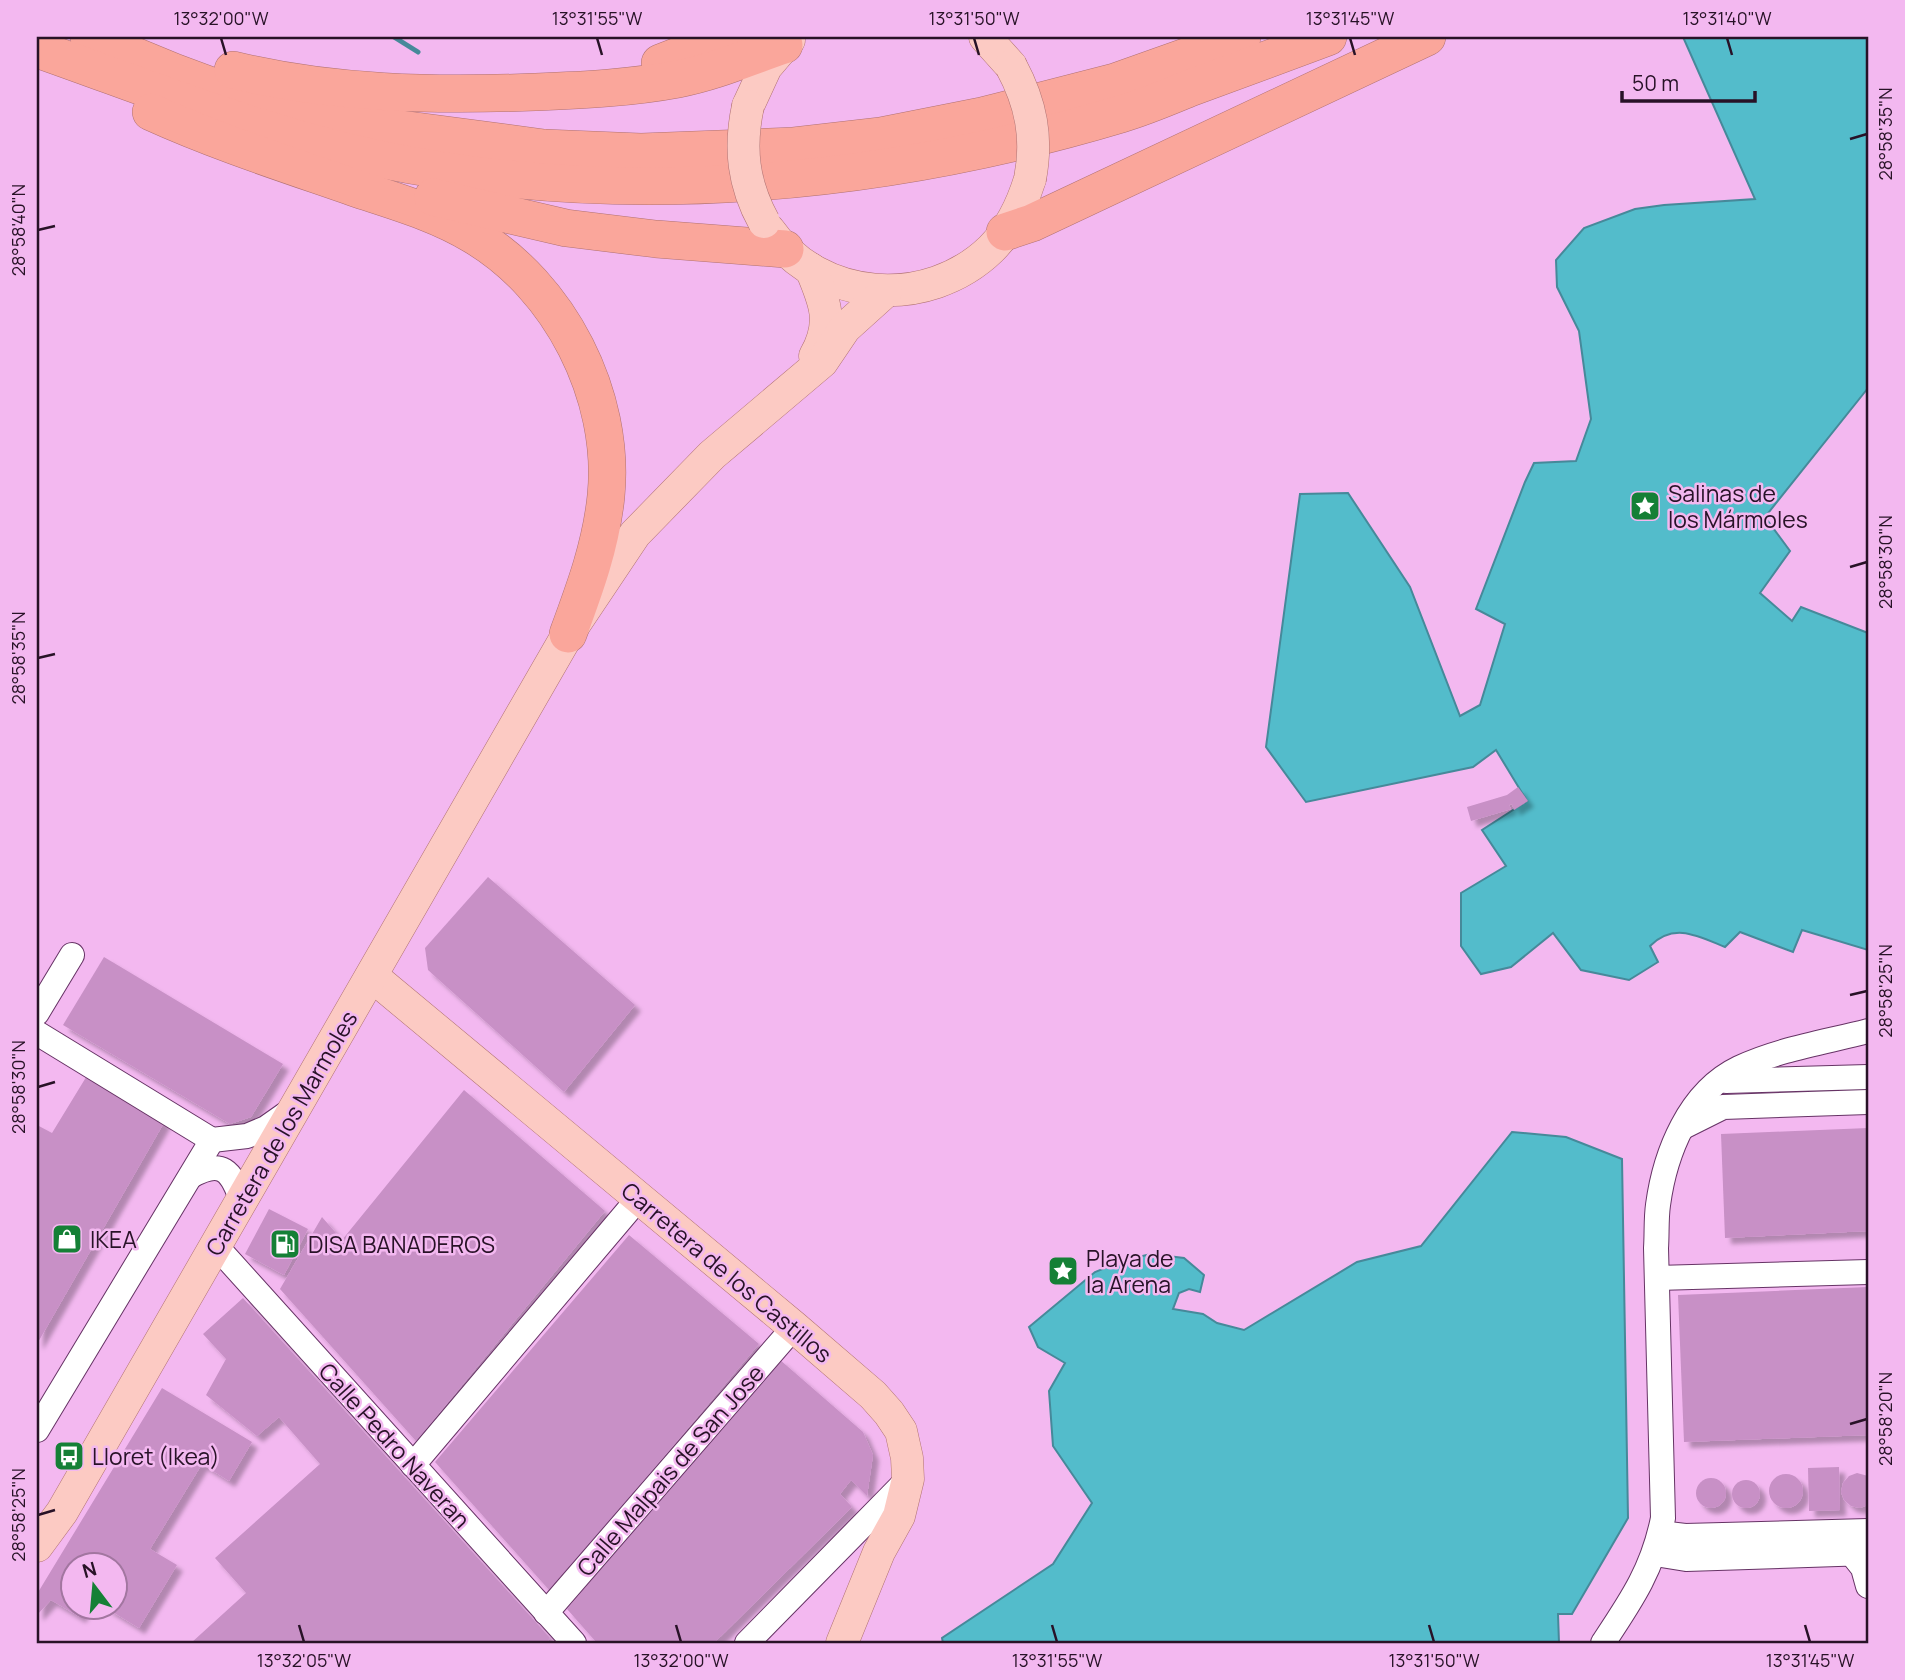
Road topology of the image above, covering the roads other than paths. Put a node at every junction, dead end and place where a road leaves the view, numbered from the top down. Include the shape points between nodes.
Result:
1 (89, 37) edge
2 (108, 37) edge
3 (727, 37) edge
4 (985, 37) edge
5 (1242, 37) edge
6 (1328, 37) edge
7 (1427, 37) edge
8 (788, 41) edge
9 (37, 49) edge
10 (37, 65) edge
11 (557, 91) junction
12 (125, 100) junction
13 (1006, 232) junction
14 (787, 247) junction
15 (886, 291) junction
16 (803, 379) junction
17 (568, 634) junction
18 (72, 955) dead end
19 (372, 976) junction
20 (37, 1013) edge
21 (1868, 1031) edge
22 (37, 1033) edge
23 (1868, 1077) edge
24 (1719, 1081) junction
25 (1868, 1102) edge
26 (297, 1107) junction
27 (1682, 1128) junction
28 (212, 1140) junction
29 (191, 1175) junction
30 (638, 1199) junction
31 (242, 1200) junction
32 (216, 1246) junction
33 (1868, 1272) edge
34 (1657, 1278) junction
35 (794, 1327) junction
36 (37, 1430) edge
37 (413, 1465) junction
38 (908, 1479) junction
39 (1868, 1531) edge
40 (1658, 1544) junction
41 (37, 1546) edge
42 (1860, 1553) edge
43 (1868, 1586) edge
44 (546, 1613) junction
45 (574, 1643) edge
46 (747, 1643) edge
47 (842, 1643) edge
48 (1604, 1643) edge

1 - 5 highway via 252,101 355,123 544,148 641,152 794,146 881,136 1115,82
2 - 11 highway via 270,79 335,88 477,94
3 - 11 highway via 679,57
4 - 13 main road, bridge via 1011,66 1026,96 1034,145 1030,179
6 - 9 highway via 1123,113 989,148 795,180 637,186 520,180 374,158 276,134
7 - 13 highway
8 - 11 highway via 716,70 641,85
8 - 14 main road, bridge via 759,79 742,140 745,174 756,207
10 - 12 highway
12 - 14 highway via 338,172 490,212 566,228 656,239
12 - 17 highway via 200,134 407,205 473,234 535,286 562,321 582,360 595,396 606,457 601,528 592,569
13 - 15 main road via 978,261 961,271 925,286
14 - 15 main road via 834,281
14 - 16 main road via 826,307 822,344
15 - 16 main road, Carretera de los Marmoles via 856,316 822,362
16 - 17 main road, Carretera de los Marmoles via 712,455 635,534
17 - 19 main road, Carretera de los Marmoles
18 - 20 street
19 - 26 main road, Carretera de los Marmoles
19 - 30 main road, Carretera de los Castillos
21 - 24 street via 1761,1060
22 - 28 street
23 - 24 street
24 - 27 street via 1705,1093
25 - 27 street via 1724,1107
26 - 28 street via 247,1136
26 - 31 main road, Carretera de los Marmoles
27 - 34 street via 1657,1207
28 - 29 street
29 - 31 street via 205,1168 220,1168 236,1182
29 - 36 street
30 - 35 main road, Carretera de los Castillos
30 - 37 street
31 - 32 main road, Carretera de los Marmoles
32 - 37 street, Calle Pedro Naveran
32 - 41 main road, Carretera de los Marmoles via 62,1512
33 - 34 street
34 - 40 street via 1664,1518
35 - 38 main road, Carretera de los Castillos via 889,1413 901,1432
35 - 44 street, Calle Malpais de San Jose
37 - 44 street, Calle Pedro Naveran
38 - 46 street
38 - 47 main road, Carretera de los Castillos via 899,1516 879,1552
39 - 40 street via 1685,1536
40 - 42 street via 1686,1559
40 - 48 street via 1634,1597
42 - 43 street
44 - 45 street, Calle Pedro Naveran

